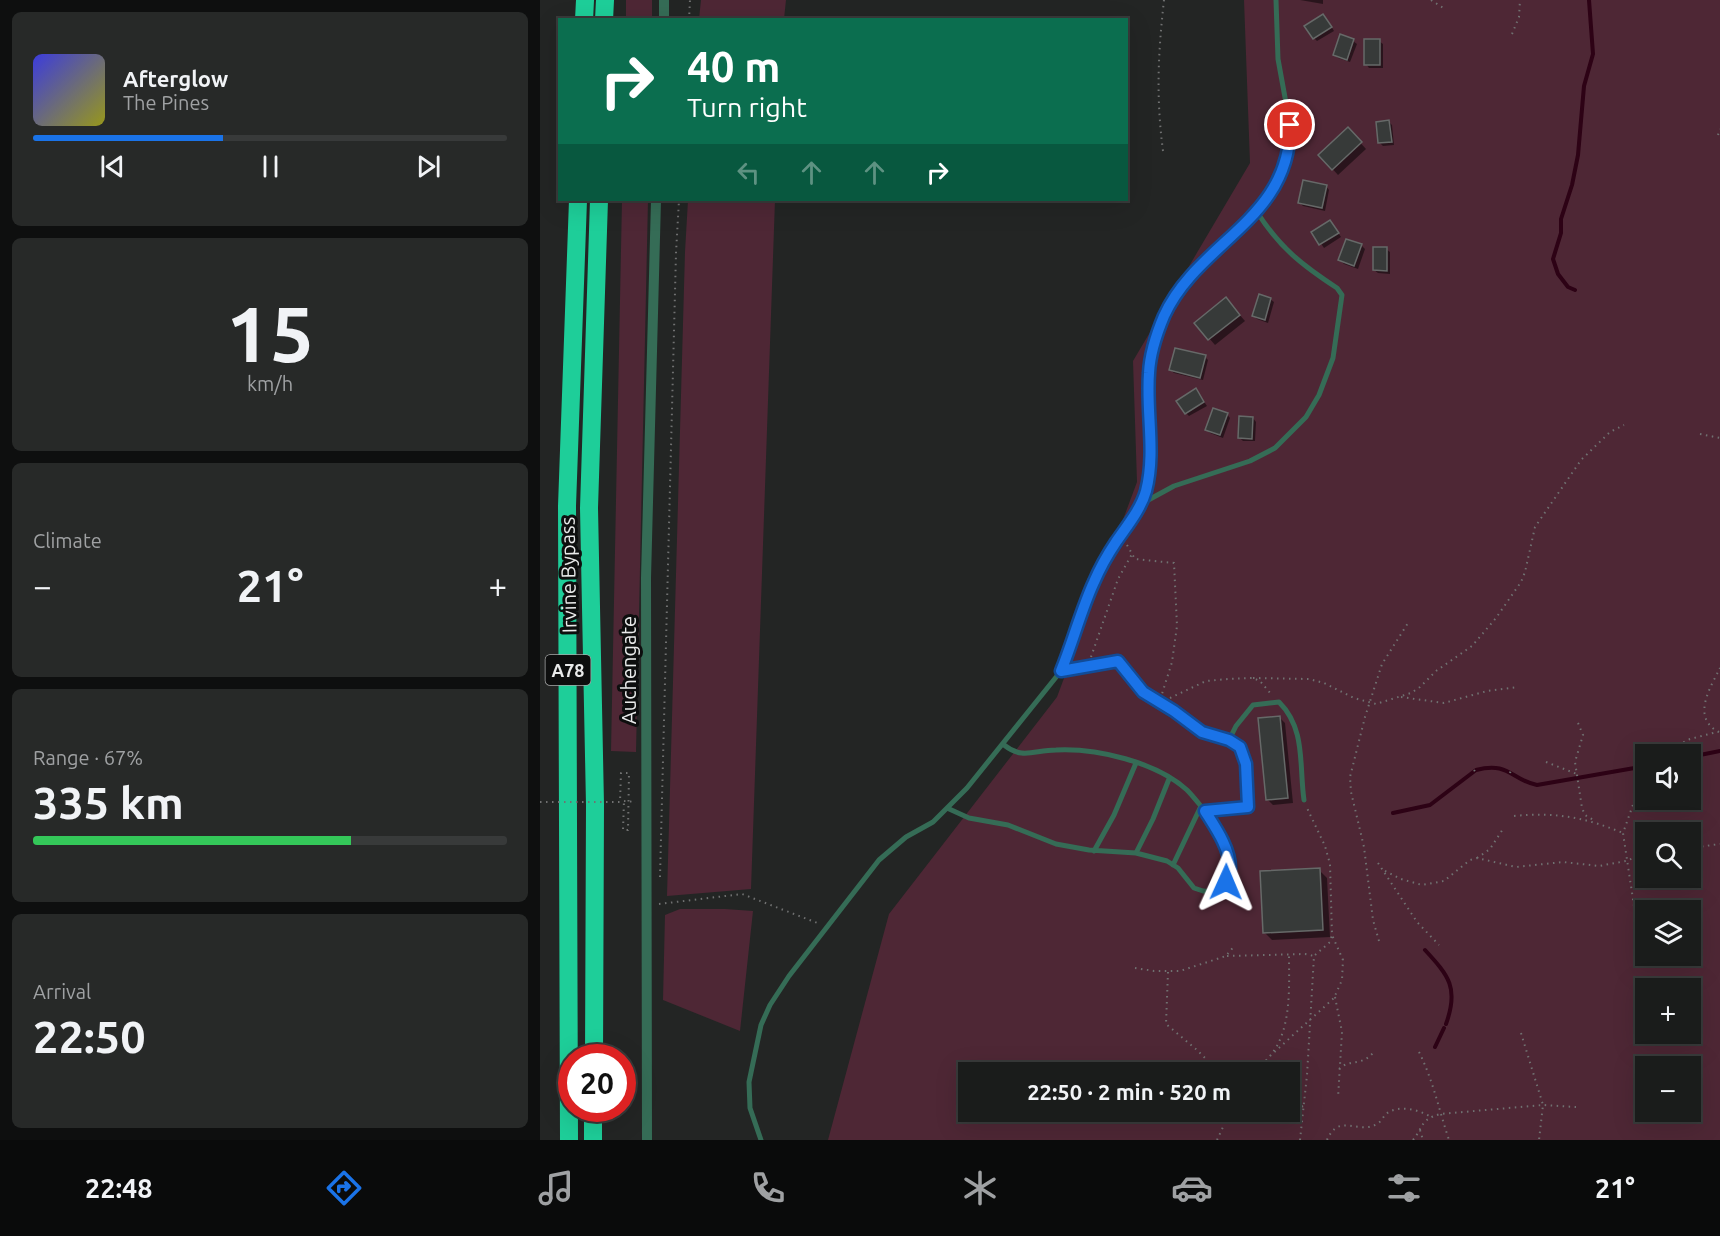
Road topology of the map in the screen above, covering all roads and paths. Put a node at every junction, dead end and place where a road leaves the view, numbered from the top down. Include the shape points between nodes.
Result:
1 (585, 0) edge
2 (605, 0) edge
3 (664, 0) edge
4 (690, 0) edge
5 (1164, 0) edge
6 (1276, 0) edge
7 (1431, 0) edge
8 (1520, 0) edge
9 (1445, 9) dead end
10 (584, 18) edge
11 (604, 18) edge
12 (664, 18) edge
13 (689, 18) edge
14 (1512, 34) dead end
15 (1720, 129) edge
16 (1718, 135) dead end
17 (1163, 151) dead end
18 (578, 201) edge
19 (599, 201) edge
20 (656, 201) edge
21 (679, 201) edge
22 (1257, 212) junction
23 (1624, 425) dead end
24 (1700, 434) dead end
25 (1720, 438) edge
26 (1140, 505) junction
27 (1121, 535) junction
28 (1132, 554) junction
29 (1408, 623) dead end
30 (1085, 667) junction
31 (1720, 668) edge
32 (1061, 671) junction
33 (1253, 678) junction
34 (1518, 687) dead end
35 (1399, 697) junction
36 (1159, 702) junction
37 (1279, 702) junction
38 (1370, 703) junction
39 (1578, 723) dead end
40 (1720, 732) edge
41 (1229, 740) junction
42 (1680, 744) edge
43 (1004, 745) junction
44 (1546, 762) dead end
45 (1136, 763) junction
46 (1577, 774) junction
47 (1169, 779) junction
48 (1635, 799) dead end
49 (1304, 800) joint
50 (624, 801) dead end
51 (540, 802) edge
52 (947, 808) junction
53 (1203, 809) junction
54 (1514, 816) dead end
55 (1597, 822) junction
56 (1503, 829) dead end
57 (1623, 833) junction
58 (1720, 844) edge
59 (1701, 847) edge
60 (1094, 850) junction
61 (1136, 853) junction
62 (1635, 857) edge
63 (1477, 858) junction
64 (1626, 861) junction
65 (1378, 863) dead end
66 (1173, 865) junction
67 (1385, 871) junction
68 (660, 883) dead end
69 (659, 904) dead end
70 (1634, 906) dead end
71 (828, 927) junction
72 (1332, 935) junction
73 (1379, 941) dead end
74 (1235, 945) dead end
75 (1439, 945) dead end
76 (1289, 955) junction
77 (1226, 956) junction
78 (1314, 956) junction
79 (1135, 968) dead end
80 (1168, 972) junction
81 (1335, 995) junction
82 (1309, 1021) junction
83 (1521, 1033) dead end
84 (594, 1044) edge
85 (1419, 1052) dead end
86 (1373, 1053) dead end
87 (1270, 1056) junction
88 (1209, 1062) edge
89 (1263, 1062) edge
90 (1339, 1069) junction
91 (1338, 1098) dead end
92 (1543, 1105) junction
93 (1304, 1106) junction
94 (1300, 1107) edge
95 (1576, 1107) dead end
96 (1440, 1114) junction
97 (1431, 1117) junction
98 (593, 1122) edge
99 (1225, 1122) edge
100 (1420, 1130) junction
101 (569, 1140) edge
102 (592, 1140) edge
103 (646, 1140) edge
104 (761, 1140) edge
105 (1217, 1140) edge
106 (1300, 1140) edge
107 (1327, 1140) edge
108 (1413, 1140) edge
109 (1423, 1140) edge
110 (1449, 1140) edge
111 (1539, 1140) edge

1 - 10 highway
2 - 11 highway
3 - 12 street
4 - 13 path
5 - 17 path via 1157,91
6 - 22 lane via 1278,59 1290,145 1270,196
7 - 9 path
8 - 14 path via 1520,17
15 - 16 path
18 - 101 highway, Irvine Bypass / A78 via 567,506
19 - 84 highway, Irvine Bypass / A78 via 589,508 596,805
20 - 103 street, Auchengate via 646,578
21 - 68 path
22 - 26 lane via 1180,288 1164,316 1153,346 1149,374 1151,466
22 - 26 lane via 1287,252 1342,295 1335,351 1318,394 1306,417 1275,448 1251,461 1174,486
23 - 35 path via 1592,448 1535,527 1521,582 1482,636 1420,687
24 - 25 path
26 - 27 lane
27 - 28 path
27 - 32 lane via 1094,582
28 - 30 path via 1118,579
28 - 36 path via 1135,559 1174,562 1177,626 1172,662
29 - 38 path via 1382,664
30 - 32 lane
30 - 36 lane via 1118,661 1143,692
31 - 40 path via 1708,692 1704,716 1710,727
32 - 43 lane
33 - 36 path via 1206,681
33 - 37 path
33 - 38 path via 1309,679
34 - 35 path via 1444,703
35 - 38 path
36 - 41 lane via 1202,732
37 - 41 lane via 1253,705
37 - 49 lane via 1296,726
38 - 73 path via 1350,777 1364,847 1372,920
39 - 46 path via 1582,735 1575,762
40 - 42 path
41 - 53 lane via 1240,747 1246,764 1248,807
43 - 45 lane via 1014,753 1086,752
43 - 52 lane
44 - 46 path
45 - 47 lane
45 - 60 lane
46 - 55 path via 1582,808 1585,815
47 - 53 lane via 1186,789
47 - 61 lane
48 - 57 path
49 - 72 path via 1330,864
50 - 51 path, bridge via 623,830 628,830 629,773 621,773 620,802
52 - 60 lane via 1056,844
52 - 71 lane via 879,860
53 - 66 lane
53 - 66 lane via 1228,855 1226,882 1215,892 1203,891 1194,888
54 - 55 path via 1544,813
55 - 57 path
56 - 63 path via 1490,849
57 - 64 path
58 - 59 path
60 - 61 lane
61 - 66 lane
62 - 64 path
63 - 64 path via 1516,867 1563,861 1599,866
63 - 67 path via 1434,884 1416,883
64 - 70 path
65 - 67 path
67 - 75 path via 1417,922
69 - 71 path via 742,894
71 - 104 lane via 789,976 760,1025 749,1082 750,1108
72 - 78 path
72 - 81 path via 1343,960 1342,980
74 - 77 path
76 - 77 path
76 - 78 path
76 - 87 path via 1287,1016
77 - 80 path
78 - 82 path
79 - 80 path
80 - 88 path via 1166,1024
81 - 82 path
81 - 90 path via 1342,1032
82 - 87 path
82 - 93 path
83 - 92 path
85 - 96 path via 1433,1083
86 - 90 path
87 - 89 path
90 - 91 path
92 - 95 path
92 - 96 path
92 - 111 path
93 - 94 path
93 - 106 path
96 - 97 path
96 - 110 path
97 - 100 path
97 - 107 path via 1413,1110 1395,1110 1377,1124 1335,1127
98 - 102 highway
99 - 105 path
100 - 108 path
100 - 109 path

